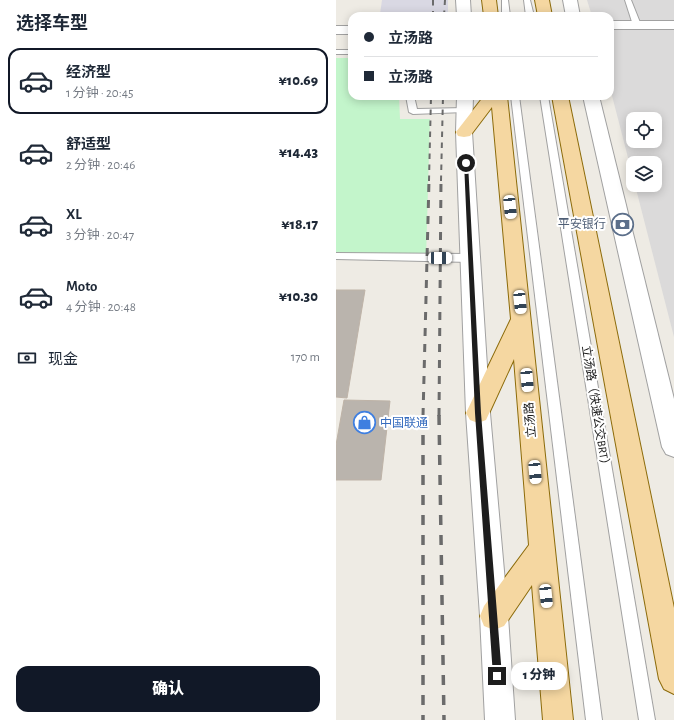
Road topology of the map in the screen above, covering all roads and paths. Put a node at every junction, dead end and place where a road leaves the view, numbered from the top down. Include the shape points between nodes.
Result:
1 (463, 0) edge
2 (489, 0) edge
3 (505, 0) edge
4 (527, 0) edge
5 (542, 0) edge
6 (570, 0) edge
7 (628, 0) edge
8 (464, 12) edge
9 (490, 12) edge
10 (506, 12) edge
11 (529, 12) edge
12 (544, 12) edge
13 (572, 12) edge
14 (614, 25) edge
15 (637, 25) junction
16 (674, 26) edge
17 (336, 30) edge
18 (348, 30) edge
19 (336, 52) edge
20 (348, 52) edge
21 (411, 100) edge
22 (485, 100) edge
23 (499, 100) edge
24 (516, 100) edge
25 (545, 100) edge
26 (561, 100) edge
27 (592, 100) edge
28 (465, 112) edge
29 (336, 256) edge
30 (470, 258) junction
31 (521, 318) junction
32 (478, 413) junction
33 (674, 447) edge
34 (542, 550) junction
35 (494, 616) junction
36 (674, 679) edge
37 (500, 720) edge
38 (558, 720) edge
39 (594, 720) edge
40 (647, 720) edge

1 - 8 street
2 - 9 main road
3 - 10 lane
4 - 11 lane
5 - 12 main road
6 - 13 street
7 - 15 lane
14 - 15 street
15 - 16 street
17 - 18 street
19 - 20 lane
21 - 28 lane via 413,112
22 - 28 main road
23 - 31 main road, 立汤路
24 - 39 lane
25 - 40 lane, 立汤路（快速公交BRT）
26 - 36 main road
27 - 33 street
28 - 30 street
29 - 30 lane
30 - 32 street
31 - 32 main road
31 - 34 main road, 立汤路
32 - 35 street
34 - 35 main road
34 - 38 main road, 立汤路
35 - 37 street

